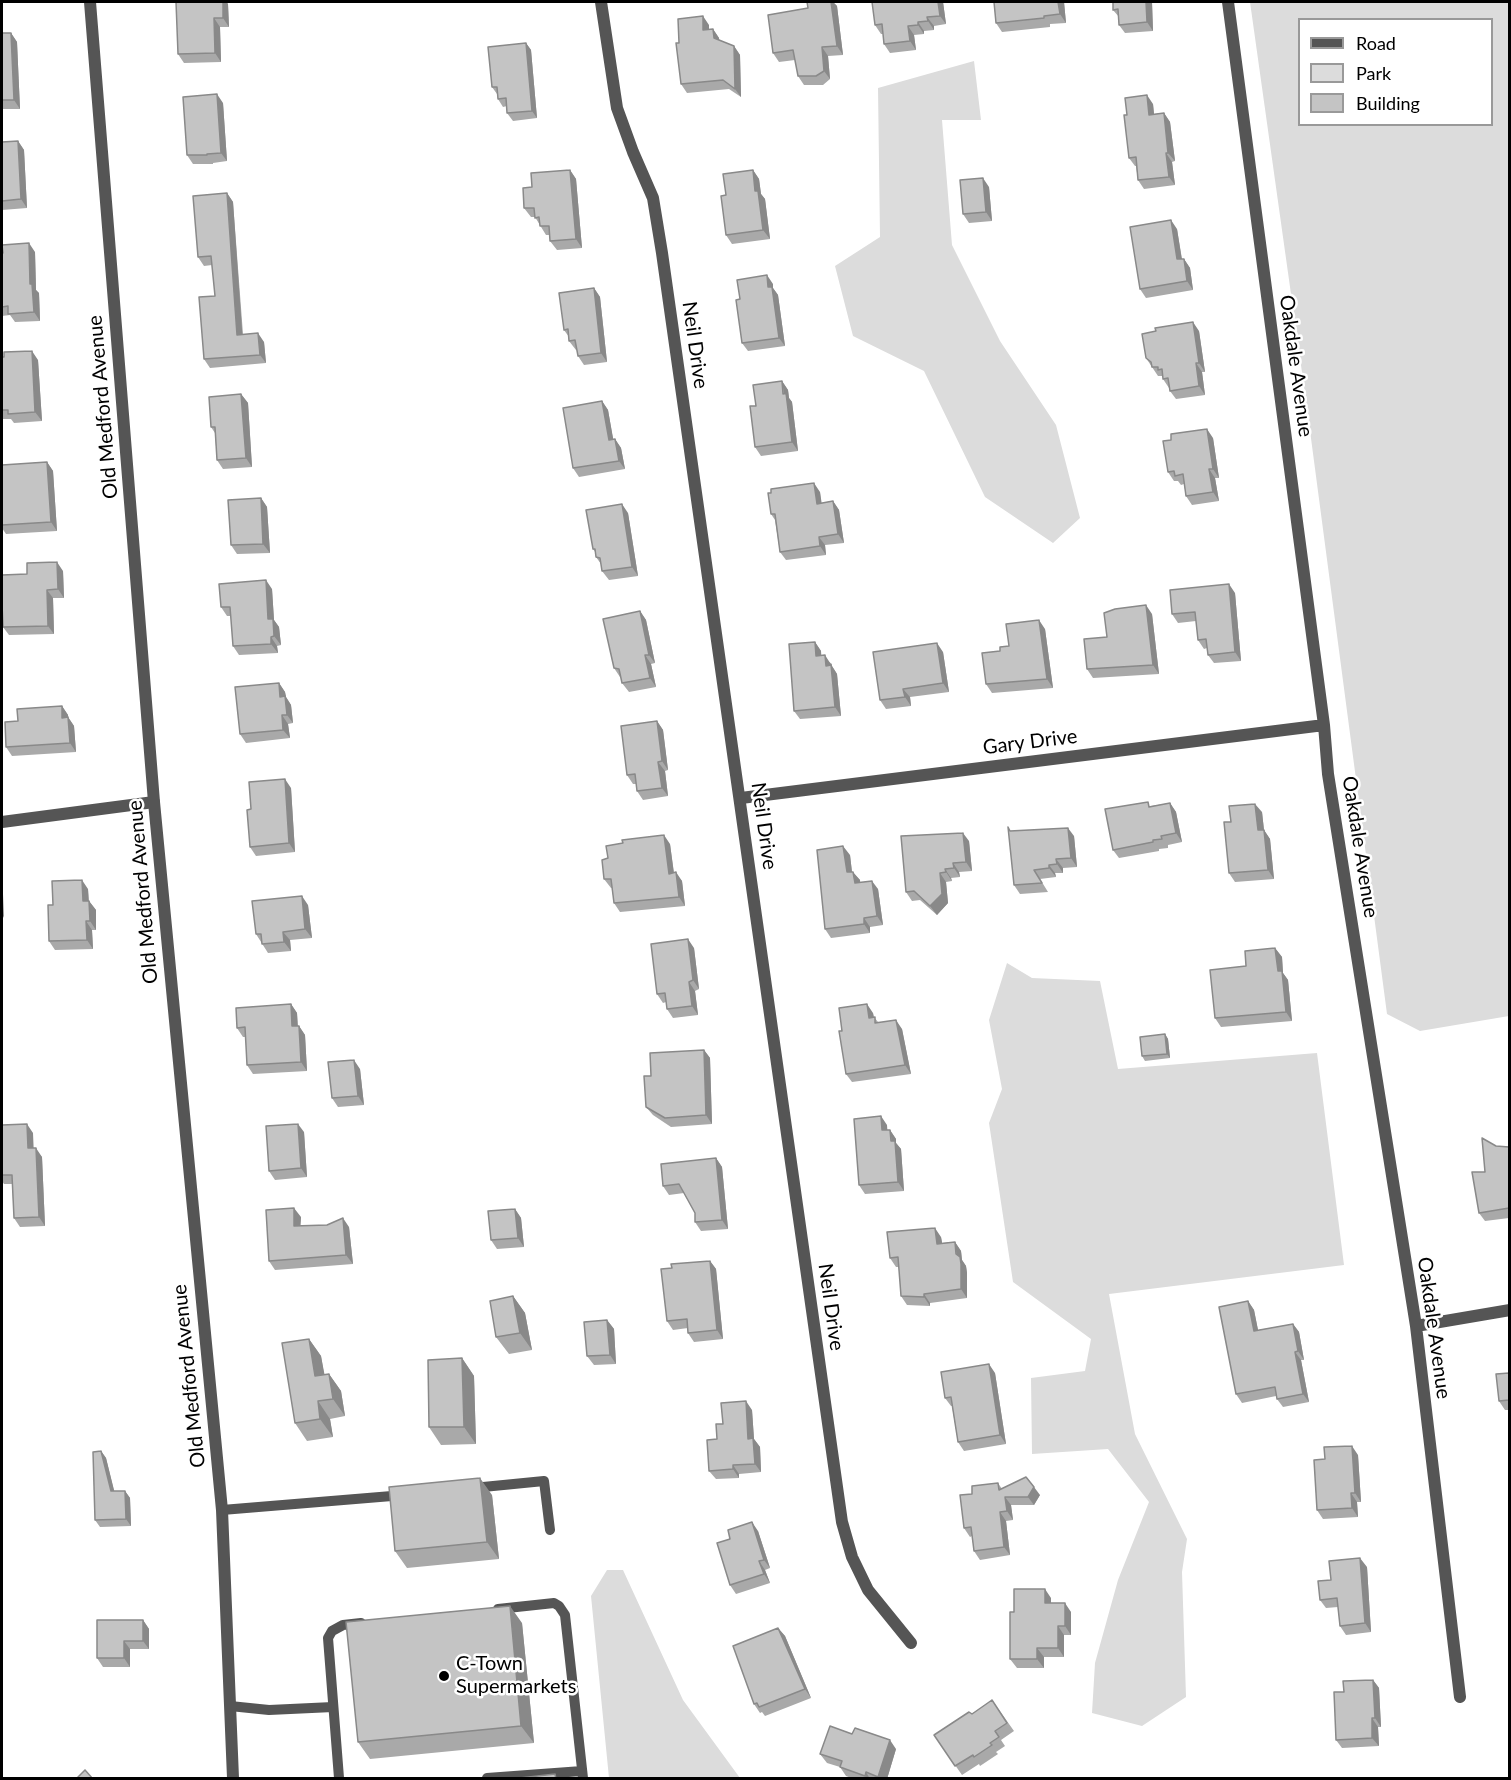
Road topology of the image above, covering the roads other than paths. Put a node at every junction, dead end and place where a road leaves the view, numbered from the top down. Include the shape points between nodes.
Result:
1 (90, 2) edge
2 (601, 2) edge
3 (1228, 2) edge
4 (1324, 725) junction
5 (741, 798) junction
6 (154, 802) junction
7 (2, 822) edge
8 (1509, 1310) edge
9 (1416, 1326) junction
10 (463, 1489) edge
11 (416, 1493) edge
12 (222, 1510) junction
13 (550, 1530) dead end
14 (484, 1610) edge
15 (369, 1622) edge
16 (911, 1643) dead end
17 (1460, 1697) dead end
18 (230, 1706) junction
19 (333, 1707) junction
20 (583, 1775) edge
21 (233, 1779) edge
22 (339, 1779) edge
23 (487, 1779) edge

1 - 6 street, Old Medford Avenue
2 - 5 street, Neil Drive via 617,108 653,198
3 - 4 street, Oakdale Avenue
4 - 5 street, Gary Drive
4 - 9 street, Oakdale Avenue via 1328,774
5 - 16 street, Neil Drive via 842,1522 852,1557 868,1590
6 - 7 street
6 - 12 street, Old Medford Avenue
8 - 9 street
9 - 17 street, Oakdale Avenue
10 - 13 lane via 544,1481
11 - 12 lane
12 - 18 street, Old Medford Avenue
14 - 20 lane via 554,1603 560,1606 565,1615
15 - 19 lane via 343,1625 328,1638
18 - 19 lane via 269,1710
18 - 21 street, Old Medford Avenue
19 - 22 lane
20 - 23 lane

